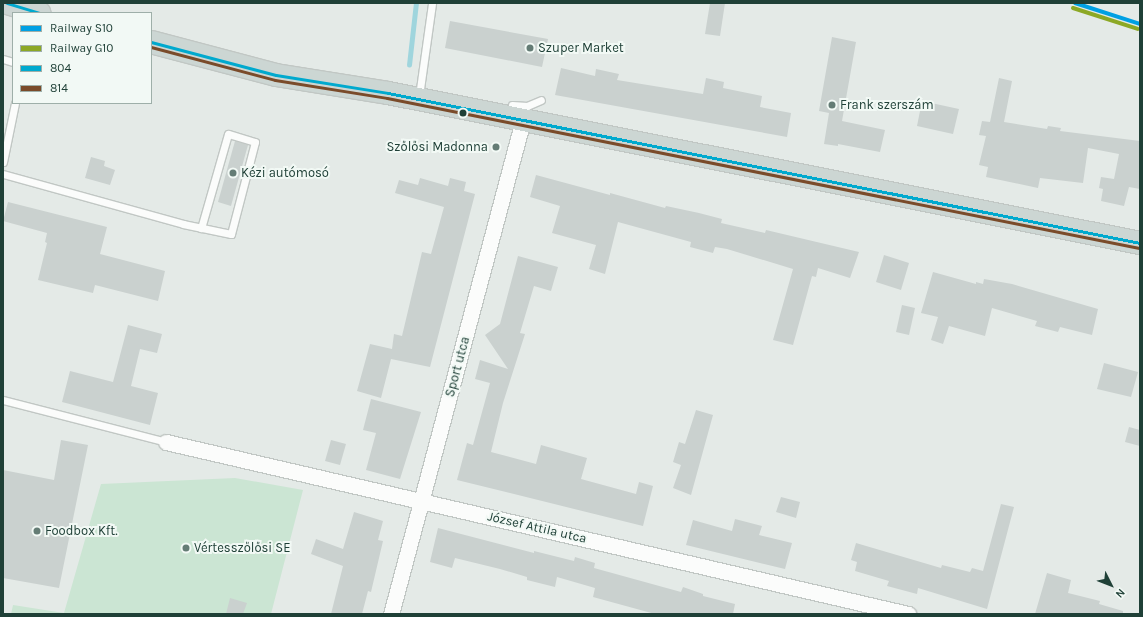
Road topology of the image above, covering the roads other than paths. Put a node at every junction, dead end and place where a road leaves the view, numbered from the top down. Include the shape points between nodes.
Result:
1 (7, 3) edge
2 (432, 3) edge
3 (36, 12) edge
4 (152, 42) edge
5 (418, 99) junction
6 (541, 100) dead end
7 (15, 104) edge
8 (518, 112) junction
9 (3, 162) edge
10 (3, 174) edge
11 (201, 228) junction
12 (1140, 242) edge
13 (3, 400) edge
14 (166, 442) joint
15 (421, 501) junction
16 (392, 614) edge
17 (908, 614) edge

1 - 3 main road
2 - 5 lane
4 - 5 main road via 276,75
5 - 8 main road
6 - 8 lane
7 - 9 lane
8 - 12 main road
8 - 15 street, Sport utca
10 - 11 lane
11 - 11 lane via 228,134 255,142 231,234
13 - 14 lane
14 - 15 street, József Attila utca
15 - 16 street, Sport utca
15 - 17 street, József Attila utca

